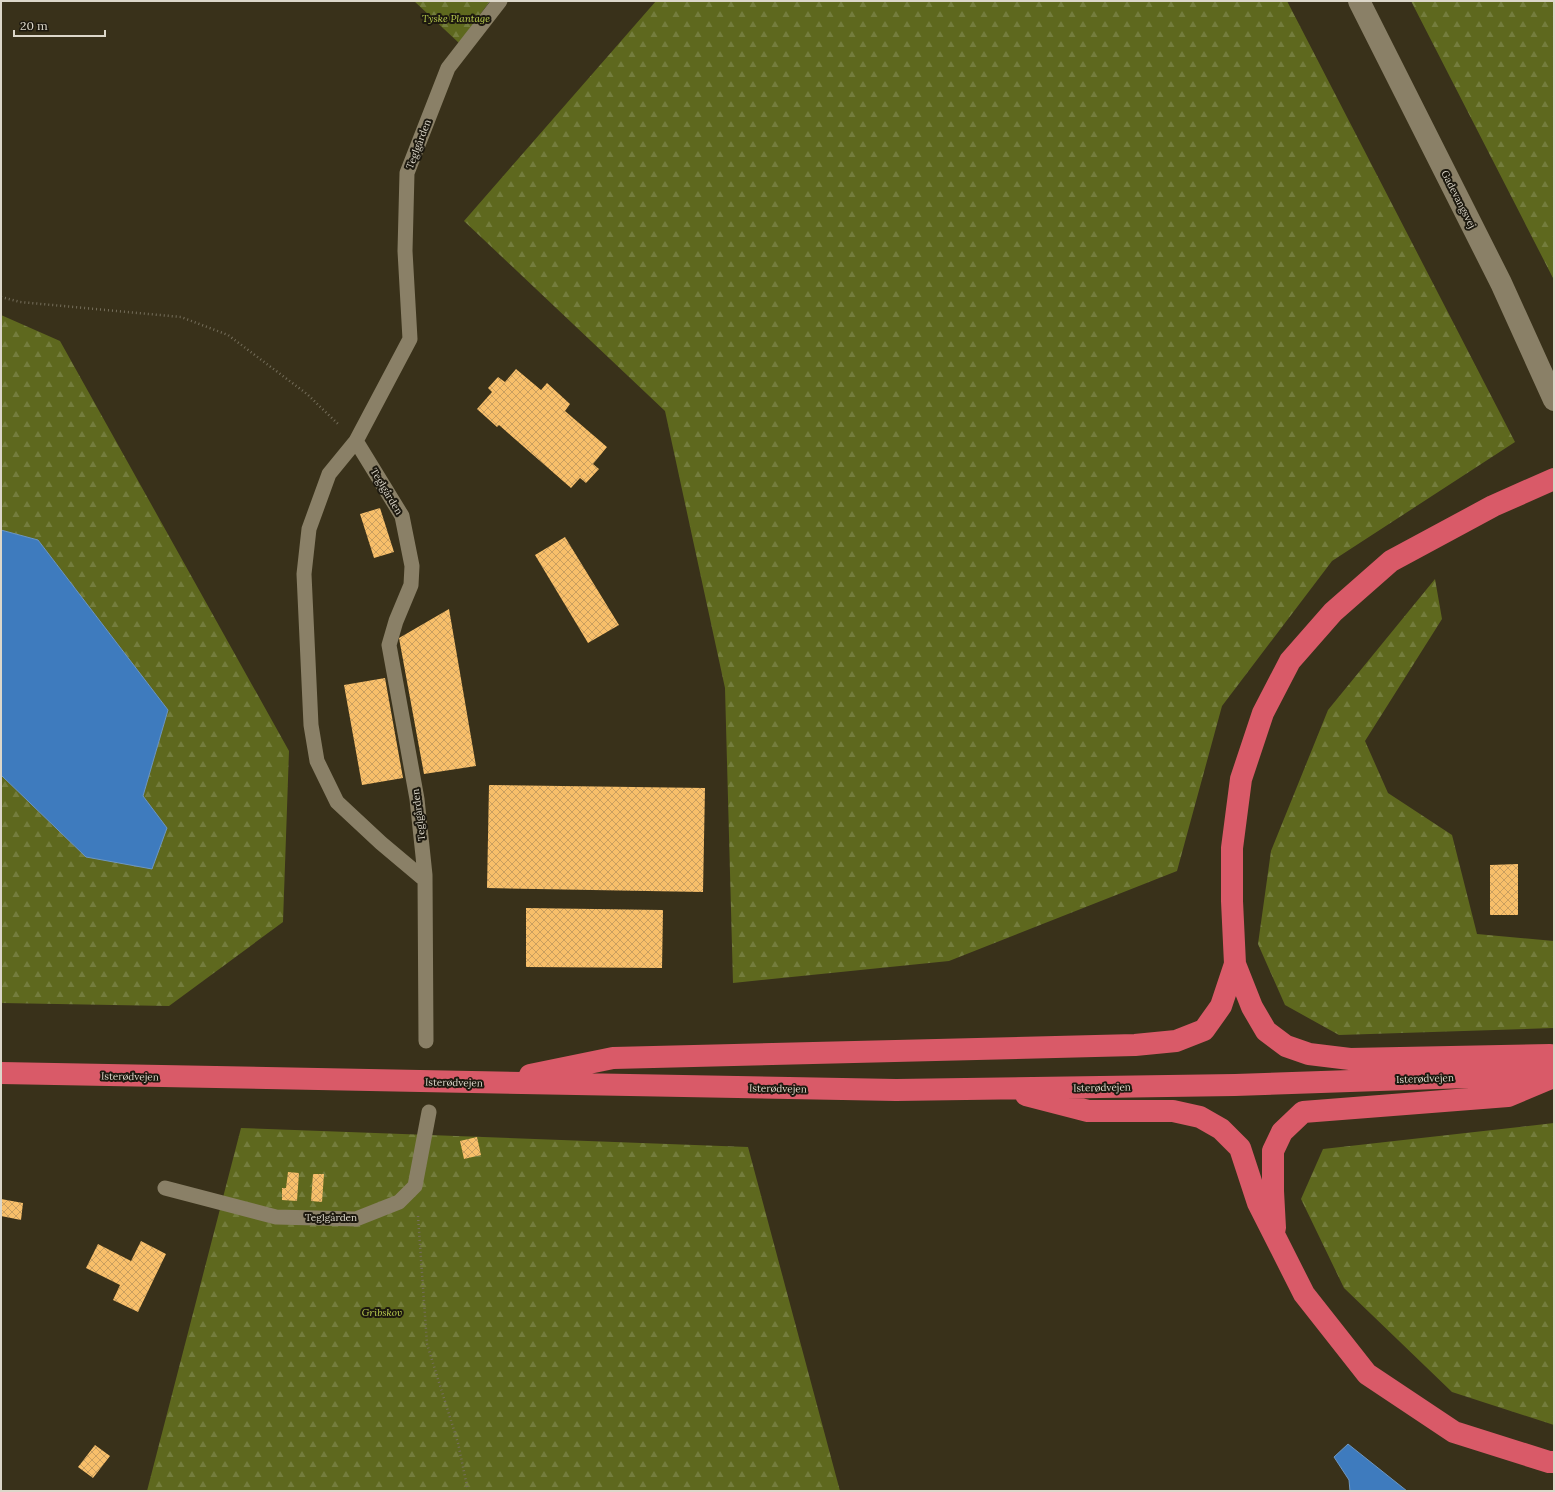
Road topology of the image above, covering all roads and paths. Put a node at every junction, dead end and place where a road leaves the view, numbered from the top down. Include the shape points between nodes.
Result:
1 (500, 1) edge
2 (1359, 1) edge
3 (1, 297) edge
4 (1554, 400) edge
5 (356, 441) junction
6 (1554, 479) edge
7 (425, 880) junction
8 (1236, 964) junction
9 (426, 1041) dead end
10 (1554, 1056) edge
11 (1, 1073) edge
12 (1554, 1075) edge
13 (490, 1083) junction
14 (996, 1088) junction
15 (429, 1112) dead end
16 (415, 1186) junction
17 (165, 1188) dead end
18 (1276, 1237) junction
19 (1554, 1462) edge
20 (468, 1491) edge

1 - 5 lane, Teglgården via 448,68 407,173 405,251 410,340
2 - 4 street, Gadevangsvej via 1501,282
3 - 5 path via 20,302 182,317 228,335 307,394
5 - 7 lane, Teglgården via 402,516 412,566 411,585 389,645 417,799
5 - 7 lane via 328,474 309,530 304,574 311,725 317,762 337,802
6 - 8 highway via 1493,506 1391,561 1333,612 1290,662 1263,714 1241,779 1232,848
7 - 9 lane, Teglgården
8 - 10 highway via 1252,1007 1266,1030 1286,1046 1309,1054 1350,1059
8 - 13 highway via 1221,1006 1204,1030 1176,1041 1135,1045 613,1058
11 - 13 highway, Isterødvejen
12 - 14 highway, Isterødvejen via 1235,1085
12 - 18 highway via 1508,1096 1303,1112 1282,1132 1272,1151
13 - 14 highway, Isterødvejen via 896,1090
14 - 18 highway via 1088,1111 1173,1111 1200,1118 1221,1130 1240,1148 1258,1202
15 - 16 lane
16 - 17 lane, Teglgården via 399,1202 356,1219 276,1217
16 - 20 path via 427,1344 458,1443
18 - 19 highway via 1304,1294 1366,1374 1454,1432

